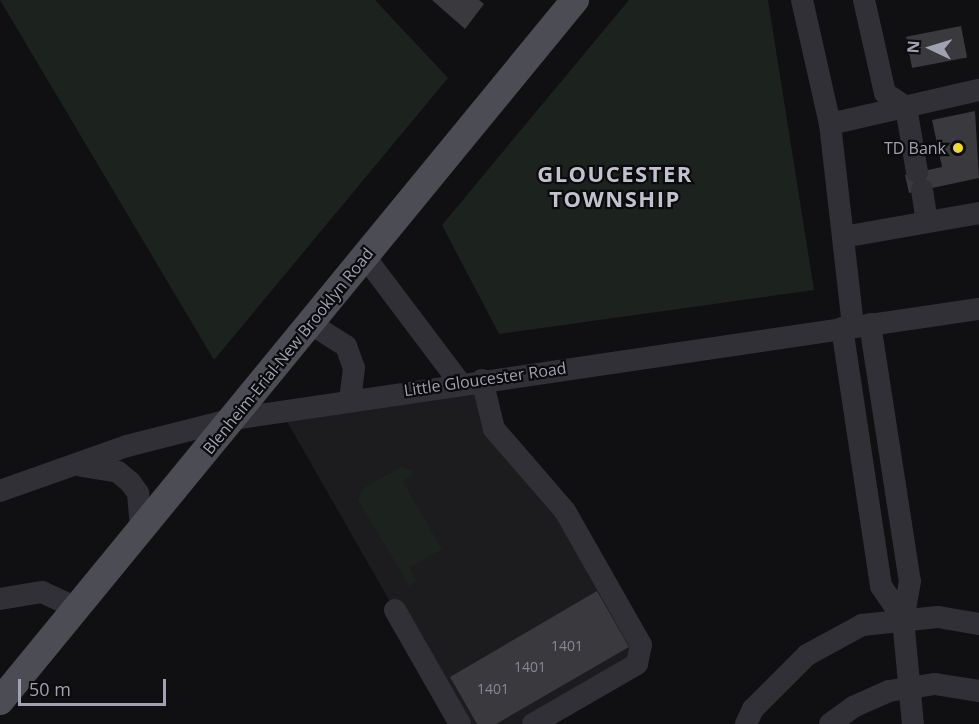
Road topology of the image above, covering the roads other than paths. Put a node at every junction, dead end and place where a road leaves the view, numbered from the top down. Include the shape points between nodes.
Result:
1 (575, 0) edge
2 (864, 0) edge
3 (808, 1) edge
4 (979, 90) edge
5 (906, 107) junction
6 (830, 124) junction
7 (979, 213) edge
8 (927, 222) junction
9 (843, 237) junction
10 (365, 257) junction
11 (979, 309) edge
12 (311, 324) junction
13 (855, 326) junction
14 (482, 380) junction
15 (460, 383) junction
16 (350, 400) junction
17 (233, 419) junction
18 (890, 449) junction
19 (861, 454) junction
20 (78, 465) junction
21 (0, 491) edge
22 (141, 529) junction
23 (0, 599) edge
24 (76, 608) junction
25 (394, 610) dead end
26 (903, 619) junction
27 (979, 624) edge
28 (909, 686) junction
29 (979, 691) edge
30 (0, 701) edge
31 (460, 724) edge
32 (533, 724) edge
33 (746, 724) edge
34 (830, 724) edge
35 (913, 724) edge

1 - 10 main road, Blenheim-Erial-New Brooklyn Road
2 - 5 street via 885,93
3 - 6 street
4 - 5 street
5 - 6 street
5 - 8 street
6 - 9 street
7 - 8 street
8 - 9 street
9 - 13 street
10 - 12 main road, Blenheim-Erial-New Brooklyn Road
10 - 15 street
11 - 13 street, Little Gloucester Road
12 - 16 street via 346,346 354,368
12 - 17 main road, Blenheim-Erial-New Brooklyn Road
13 - 14 street, Little Gloucester Road
13 - 18 street
13 - 19 street
14 - 15 street, Little Gloucester Road
14 - 32 street via 494,429 565,511 641,645 637,664
15 - 16 street, Little Gloucester Road
16 - 17 street, Little Gloucester Road
17 - 20 street, Little Gloucester Road via 127,447
17 - 22 main road, Blenheim-Erial-New Brooklyn Road
18 - 19 street
18 - 26 street via 910,581
19 - 26 street via 881,586
20 - 21 street, Little Gloucester Road
20 - 22 street via 118,472 130,482 138,493
22 - 24 main road, Blenheim-Erial-New Brooklyn Road
23 - 24 street via 42,592
24 - 30 main road, Blenheim-Erial-New Brooklyn Road
25 - 31 street
26 - 27 street via 938,617
26 - 28 street
26 - 33 street via 862,625 807,655 753,709
28 - 29 street via 955,685
28 - 34 street via 872,696
28 - 35 street

